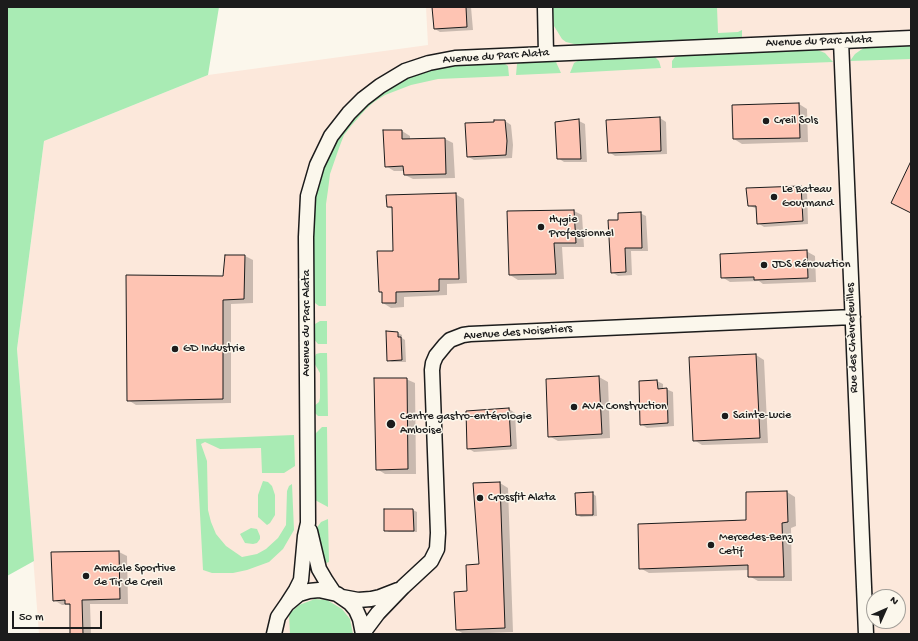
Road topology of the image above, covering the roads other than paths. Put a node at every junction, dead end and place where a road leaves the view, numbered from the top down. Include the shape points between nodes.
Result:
1 (545, 7) edge
2 (911, 38) edge
3 (841, 41) junction
4 (546, 54) junction
5 (853, 317) junction
6 (308, 523) junction
7 (403, 587) junction
8 (338, 595) junction
9 (286, 604) junction
10 (274, 634) edge
11 (363, 634) edge
12 (866, 634) edge

1 - 4 street
2 - 3 street, Avenue du Parc Alata
3 - 4 street, Avenue du Parc Alata
3 - 5 street, Rue des Chèvrefeuilles
4 - 6 street, Avenue du Parc Alata via 456,58 405,71 359,102 342,121 326,146 313,176 307,205
5 - 7 street, Avenue des Noisetiers via 470,334 450,340 436,356 432,370 437,549 432,560
5 - 12 street, Rue des Chèvrefeuilles
6 - 8 street, Avenue du Parc Alata via 320,569 326,582
6 - 9 street, Avenue du Parc Alata via 301,580
7 - 8 street, Avenue des Noisetiers via 371,599 358,600
7 - 11 street, Avenue des Noisetiers via 373,619
8 - 9 street, Avenue des Noisetiers via 319,590 308,591
8 - 11 street, Avenue du Parc Alata via 353,606 362,624
9 - 10 street, Avenue du Parc Alata via 278,617

